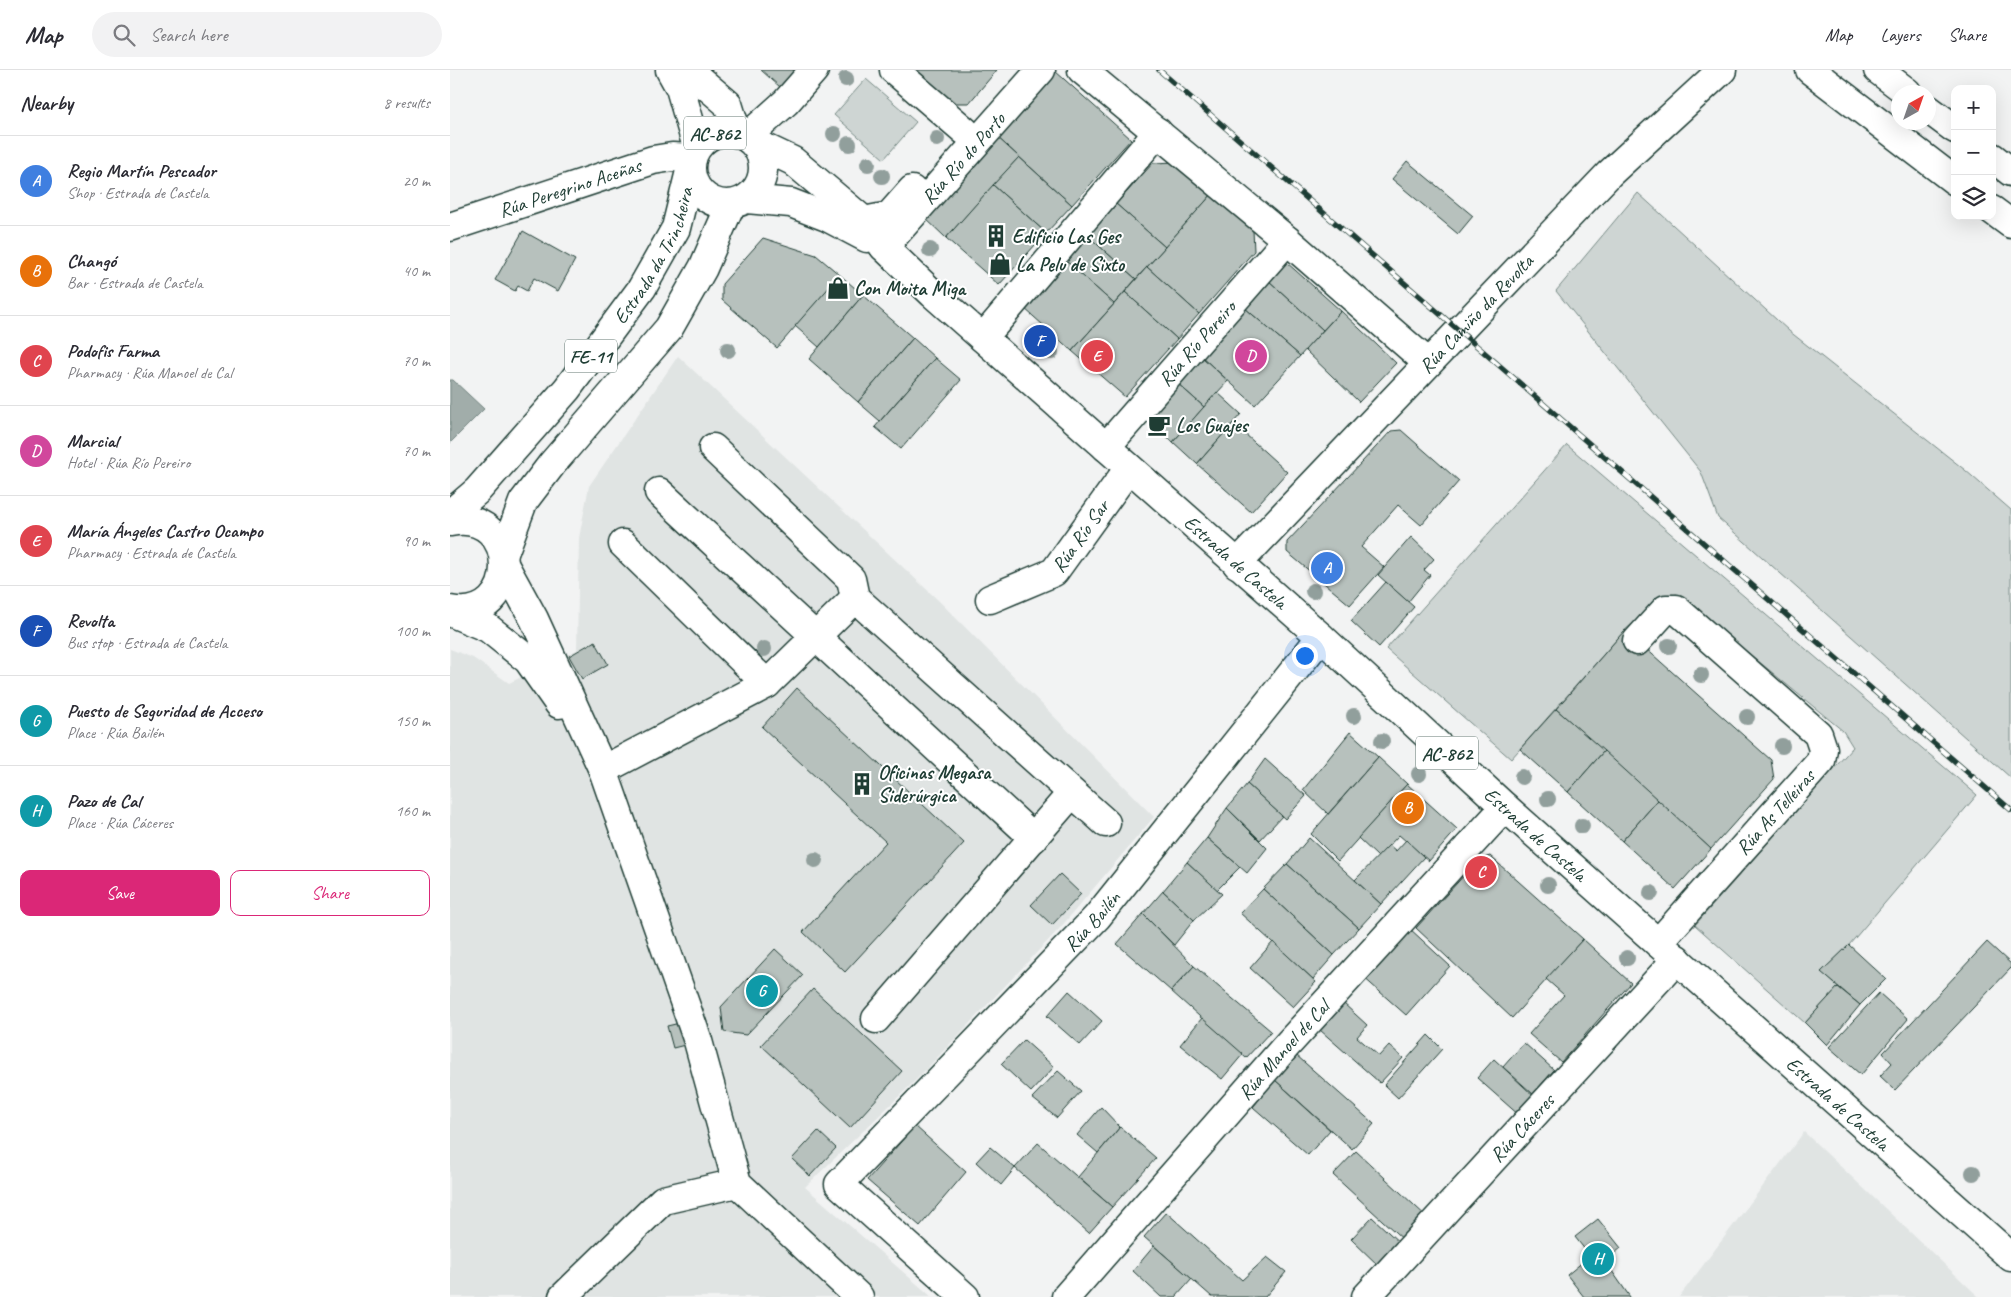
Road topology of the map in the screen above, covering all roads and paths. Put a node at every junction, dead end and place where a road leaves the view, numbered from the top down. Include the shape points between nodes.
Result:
1 (670, 70) edge
2 (688, 70) edge
3 (814, 70) edge
4 (894, 70) edge
5 (1017, 70) edge
6 (1041, 70) edge
7 (1082, 70) edge
8 (1722, 70) edge
9 (1810, 70) edge
10 (1878, 70) edge
11 (1898, 85) edge
12 (1936, 115) edge
13 (1951, 126) edge
14 (965, 131) junction
15 (1158, 132) junction
16 (746, 138) junction
17 (693, 159) junction
18 (1996, 160) edge
19 (2011, 172) edge
20 (1951, 178) edge
21 (739, 202) junction
22 (1996, 213) edge
23 (864, 221) junction
24 (2011, 224) edge
25 (450, 227) edge
26 (1287, 240) junction
27 (884, 247) junction
28 (983, 338) junction
29 (1428, 363) junction
30 (1106, 447) junction
31 (713, 448) dead end
32 (1128, 468) junction
33 (659, 492) dead end
34 (450, 514) edge
35 (450, 522) edge
36 (623, 544) dead end
37 (505, 561) junction
38 (1237, 564) junction
39 (855, 598) junction
40 (990, 598) dead end
41 (450, 611) edge
42 (815, 636) junction
43 (1321, 638) junction
44 (1637, 641) dead end
45 (767, 684) junction
46 (603, 770) junction
47 (1072, 793) junction
48 (1505, 807) junction
49 (1106, 823) dead end
50 (1034, 838) junction
51 (1667, 951) junction
52 (876, 1019) dead end
53 (737, 1183) junction
54 (2011, 1257) edge
55 (563, 1297) edge
56 (859, 1297) edge
57 (966, 1297) edge
58 (1066, 1297) edge
59 (1366, 1297) edge

1 - 17 main road, AC-862 via 680,88
2 - 16 main road, AC-862 via 728,104
3 - 16 main road via 786,102
4 - 14 main road
5 - 14 main road
6 - 27 main road, Rúa Río do Porto
7 - 15 main road
8 - 29 main road, Rúa Camiño da Revolta via 1609,174
9 - 20 main road
10 - 11 main road
12 - 13 main road
14 - 23 main road via 889,216
15 - 26 main road
15 - 28 main road
16 - 17 main road, AC-862 via 726,131 715,133 704,139
16 - 21 main road, AC-862 via 761,155 764,167 756,190
16 - 23 main road, AC-862 via 793,161
17 - 21 main road, AC-862 via 693,182 708,200 720,204
17 - 25 main road, Rúa Peregrino Aceñas via 672,157 652,160
17 - 34 main road, Estrada da Trincheira / FE-11 via 676,228 642,288 567,389 477,491
18 - 19 main road
21 - 27 main road, AC-862 via 791,203 827,217
21 - 37 main road, FE-11 via 669,328 552,464 524,502
22 - 24 main road
23 - 27 main road, AC-862
26 - 29 main road
26 - 30 main road, Rúa Río Pereiro
27 - 28 main road, Estrada de Castela / AC-862
28 - 30 main road, Estrada de Castela / AC-862
29 - 38 main road, Rúa Camiño da Revolta
30 - 32 main road, Estrada de Castela / AC-862
31 - 39 main road via 851,579
32 - 38 main road, Estrada de Castela / AC-862
32 - 40 main road, Rúa Río Sar via 1054,572
33 - 42 main road
35 - 37 main road via 473,522 487,529 497,540
36 - 45 main road
37 - 41 main road, FE-11 via 502,583 494,596 472,610
37 - 46 main road
38 - 43 main road, Estrada de Castela / AC-862
39 - 42 main road
39 - 47 main road
41 - 46 main road via 488,628 528,660
42 - 45 main road
42 - 50 main road
43 - 48 main road, Estrada de Castela / AC-862
43 - 57 main road, Rúa Bailén via 1098,917 839,1184
44 - 51 main road, Rúa As Telleiras via 1666,608 1676,609 1818,734 1823,749 1821,761
45 - 46 main road
46 - 53 main road via 698,1041
47 - 49 main road
47 - 50 main road
48 - 51 main road, Estrada de Castela / AC-862
48 - 58 main road, Rúa Manoel de Cal via 1286,1045
50 - 52 main road
51 - 54 main road, Estrada de Castela / AC-862
51 - 59 main road, Rúa Cáceres
53 - 55 main road via 663,1200
53 - 56 main road

